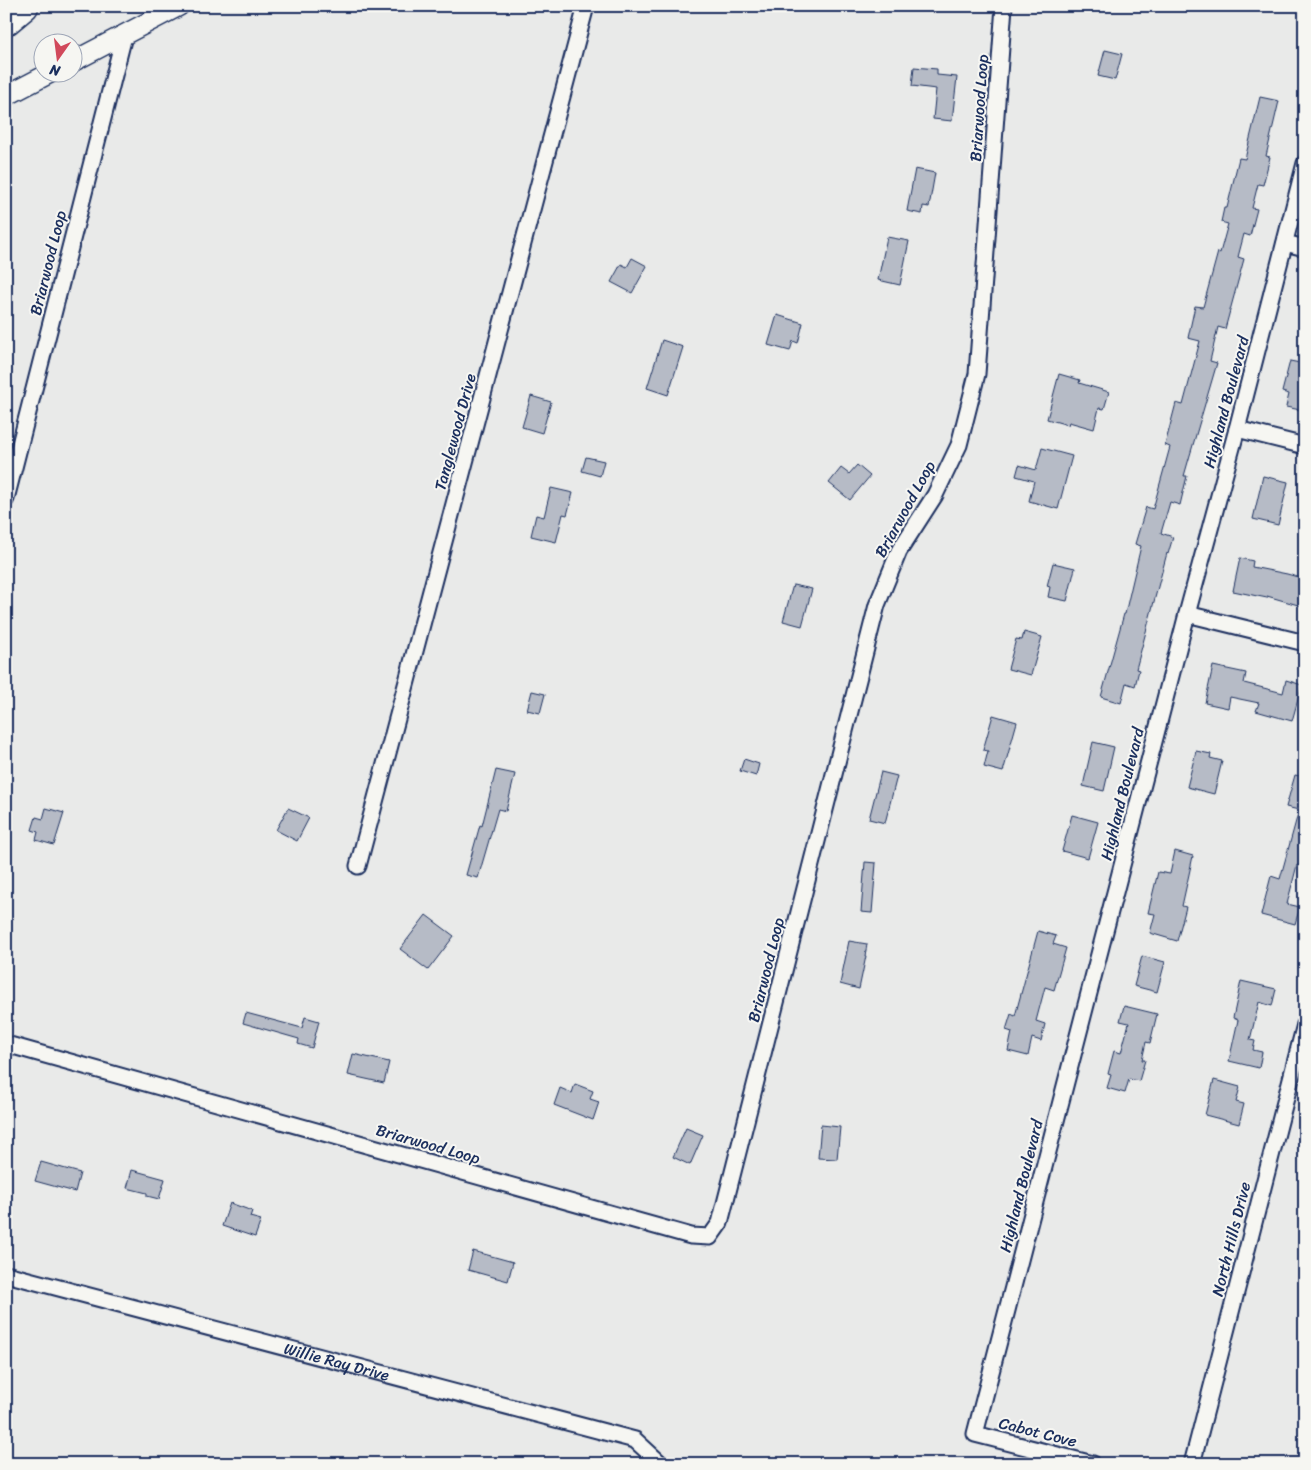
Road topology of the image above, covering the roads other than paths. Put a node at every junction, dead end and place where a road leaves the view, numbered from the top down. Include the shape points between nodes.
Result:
1 (18, 6) edge
2 (24, 6) edge
3 (179, 6) edge
4 (586, 6) edge
5 (1004, 6) edge
6 (6, 12) edge
7 (6, 21) edge
8 (124, 36) junction
9 (82, 57) edge
10 (33, 82) edge
11 (6, 96) edge
12 (1305, 163) edge
13 (1285, 243) junction
14 (1305, 248) edge
15 (1237, 429) junction
16 (1305, 446) edge
17 (6, 499) edge
18 (1187, 614) junction
19 (1305, 643) edge
20 (358, 866) dead end
21 (1305, 1024) edge
22 (6, 1044) edge
23 (6, 1274) edge
24 (975, 1434) joint
25 (661, 1464) edge
26 (1093, 1464) edge
27 (1192, 1464) edge

1 - 6 highway
2 - 7 highway
3 - 8 street
4 - 20 street, Tanglewood Drive
5 - 22 street, Briarwood Loop via 977,374 959,445 935,495 899,551 877,605 720,1223 710,1236 691,1236
8 - 9 street
8 - 17 street, Briarwood Loop
10 - 11 street
12 - 13 street, Highland Boulevard
13 - 14 street
13 - 15 street, Highland Boulevard
15 - 16 street
15 - 18 street, Highland Boulevard
18 - 19 street
18 - 24 street, Highland Boulevard
21 - 27 street, North Hills Drive
23 - 25 street, Willie Ray Drive via 635,1440
24 - 26 street, Cabot Cove

